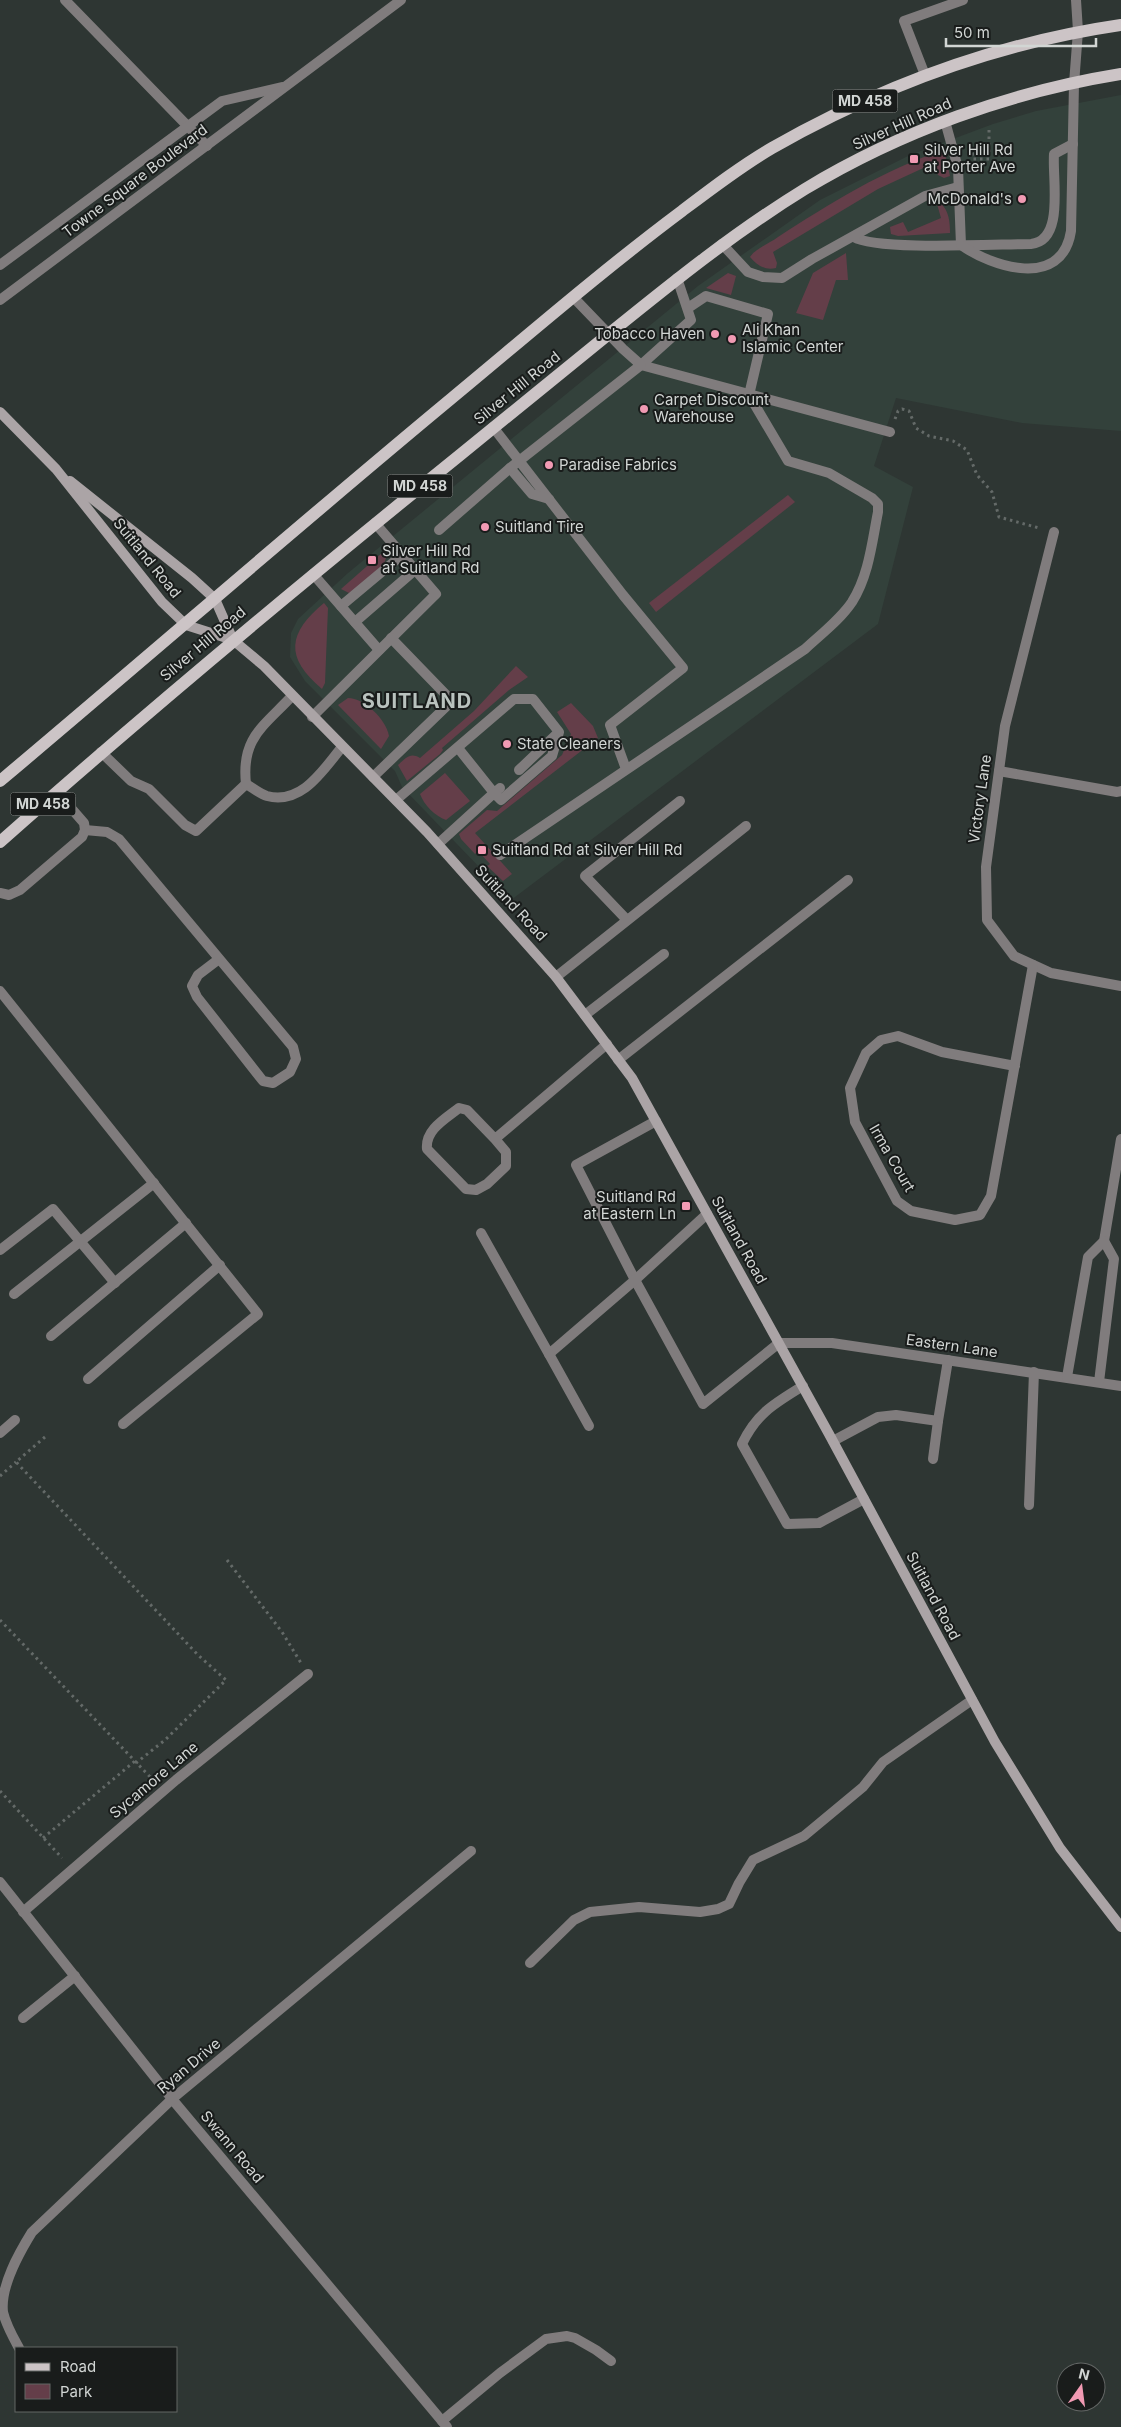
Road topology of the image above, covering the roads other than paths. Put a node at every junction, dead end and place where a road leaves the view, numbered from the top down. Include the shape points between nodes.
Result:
1 (65, 0) edge
2 (401, 0) edge
3 (963, 0) edge
4 (1076, 0) edge
5 (1121, 25) edge
6 (1078, 31) junction
7 (1121, 74) edge
8 (924, 75) junction
9 (1074, 84) junction
10 (287, 85) junction
11 (945, 120) junction
12 (188, 126) junction
13 (1073, 144) junction
14 (207, 146) junction
15 (958, 187) junction
16 (854, 237) junction
17 (722, 244) junction
18 (961, 244) junction
19 (0, 265) edge
20 (677, 278) junction
21 (574, 298) junction
22 (0, 300) edge
23 (688, 308) junction
24 (608, 335) junction
25 (641, 365) junction
26 (749, 395) junction
27 (0, 412) edge
28 (493, 427) junction
29 (890, 432) road end
30 (519, 461) junction
31 (510, 468) junction
32 (56, 469) junction
33 (549, 499) junction
34 (375, 523) junction
35 (439, 530) dead end
36 (1054, 532) road end
37 (402, 555) junction
38 (415, 570) junction
39 (313, 574) junction
40 (215, 599) junction
41 (341, 606) junction
42 (355, 622) junction
43 (186, 625) junction
44 (391, 638) junction
45 (234, 640) junction
46 (379, 650) junction
47 (292, 696) junction
48 (312, 717) junction
49 (559, 732) junction
50 (342, 747) junction
51 (458, 748) junction
52 (101, 752) junction
53 (626, 769) junction
54 (519, 770) dead end
55 (999, 771) junction
56 (373, 777) junction
57 (0, 781) edge
58 (246, 784) junction
59 (497, 791) junction
60 (1121, 791) edge
61 (57, 792) junction
62 (396, 800) junction
63 (680, 801) dead end
64 (746, 826) dead end
65 (85, 830) junction
66 (0, 842) edge
67 (438, 844) junction
68 (500, 855) dead end
69 (848, 880) dead end
70 (0, 893) edge
71 (627, 920) junction
72 (664, 954) dead end
73 (219, 959) junction
74 (1033, 965) junction
75 (556, 977) junction
76 (1121, 986) edge
77 (0, 991) edge
78 (585, 1015) junction
79 (607, 1044) junction
80 (618, 1060) junction
81 (1015, 1066) junction
82 (656, 1121) junction
83 (496, 1139) junction
84 (1121, 1139) edge
85 (154, 1183) junction
86 (707, 1214) junction
87 (186, 1223) junction
88 (480, 1233) dead end
89 (80, 1241) junction
90 (1104, 1241) junction
91 (0, 1250) edge
92 (220, 1266) junction
93 (635, 1280) junction
94 (115, 1283) junction
95 (14, 1294) dead end
96 (51, 1336) dead end
97 (779, 1342) junction
98 (550, 1354) junction
99 (948, 1360) junction
100 (1034, 1372) junction
101 (1067, 1377) junction
102 (88, 1379) dead end
103 (1099, 1382) junction
104 (802, 1386) junction
105 (1121, 1386) edge
106 (15, 1420) dead end
107 (938, 1421) junction
108 (123, 1424) dead end
109 (589, 1426) dead end
110 (0, 1433) edge
111 (833, 1441) junction
112 (933, 1459) dead end
113 (864, 1499) junction
114 (1029, 1506) dead end
115 (308, 1674) road end
116 (972, 1700) junction
117 (471, 1851) dead end
118 (0, 1882) edge
119 (23, 1912) junction
120 (1121, 1927) edge
121 (530, 1963) dead end
122 (75, 1976) junction
123 (23, 2018) dead end
124 (172, 2099) junction
125 (19, 2347) edge
126 (611, 2361) dead end
127 (445, 2424) edge

1 - 12 street
2 - 10 street, Towne Square Boulevard
3 - 8 street via 904,21
4 - 6 street
5 - 6 main road, Silver Hill Road / MD 458
6 - 8 main road, Silver Hill Road / MD 458 via 1008,48
6 - 9 street
7 - 9 main road, Silver Hill Road / MD 458
8 - 21 main road, Silver Hill Road / MD 458 via 848,108 770,149 642,241
9 - 11 main road, Silver Hill Road / MD 458
9 - 13 street
10 - 12 street, Towne Square Boulevard via 222,101
10 - 14 street, Towne Square Boulevard
11 - 15 street via 958,168
11 - 17 main road, Silver Hill Road / MD 458 via 805,189
12 - 14 street
12 - 19 street, Towne Square Boulevard
13 - 18 street via 1054,154 1053,223 1046,238 1031,244
13 - 18 street via 1071,231 1059,257 1047,265 1018,268 992,262
14 - 22 street, Towne Square Boulevard
15 - 16 street via 925,196
15 - 18 street
16 - 17 street via 778,278 763,278 748,272
16 - 18 street via 878,244
17 - 20 main road, Silver Hill Road / MD 458
20 - 23 street
20 - 24 main road, Silver Hill Road / MD 458
21 - 24 street
21 - 40 main road, Silver Hill Road / MD 458
23 - 25 street via 691,320
23 - 26 street via 706,296 768,314
24 - 25 street
24 - 28 main road, Silver Hill Road / MD 458
25 - 26 street
25 - 30 street
26 - 29 street
26 - 53 street via 788,461 829,473 878,504 864,576 852,602 805,649
27 - 32 main road, Suitland Road
28 - 30 street
28 - 34 main road, Silver Hill Road / MD 458
30 - 31 street
30 - 33 street
31 - 33 street via 532,494
31 - 35 street
32 - 40 main road, Suitland Road
32 - 43 main road, Suitland Road via 162,602
33 - 53 street via 683,668 610,725
34 - 37 street
34 - 39 main road, Silver Hill Road / MD 458
36 - 55 street, Victory Lane via 1005,726
37 - 38 street
37 - 41 street
38 - 42 street
38 - 44 street via 436,594
39 - 41 street
39 - 45 main road, Silver Hill Road / MD 458
40 - 43 main road, Silver Hill Road / MD 458
40 - 45 main road, Suitland Road
41 - 42 street
42 - 46 street
43 - 45 main road, Suitland Road
43 - 57 main road, Silver Hill Road / MD 458
44 - 46 street
44 - 56 street via 452,701
45 - 47 main road, Suitland Road
45 - 52 main road, Silver Hill Road / MD 458
46 - 48 street
47 - 48 main road, Suitland Road
47 - 58 street via 255,736 247,751 244,763
48 - 50 main road, Suitland Road
49 - 51 street via 533,699 514,698
49 - 54 street
49 - 59 street via 552,756 501,800
50 - 56 main road, Suitland Road
50 - 58 street via 315,780 296,794 265,796
51 - 59 street
51 - 62 street
52 - 58 street via 131,781 149,788 196,831
52 - 61 main road, Silver Hill Road / MD 458
53 - 68 street
55 - 60 street
55 - 74 street, Victory Lane via 986,868 988,920 1014,956
56 - 62 main road, Suitland Road
59 - 67 street
61 - 65 street via 84,823
61 - 66 main road, Silver Hill Road / MD 458
62 - 67 main road, Suitland Road
63 - 71 street via 585,876
64 - 71 street
65 - 70 street via 82,837 20,890 9,895
65 - 73 street via 107,832 118,839
67 - 75 main road, Suitland Road
69 - 80 street
71 - 75 street
72 - 78 street
73 - 73 street via 293,1047 296,1059 290,1072 274,1083 263,1081 197,997 192,986 198,975
74 - 76 street, Victory Lane via 1050,973
74 - 81 street, Irma Court
75 - 78 main road, Suitland Road
77 - 85 street
78 - 79 main road, Suitland Road
79 - 80 main road, Suitland Road
79 - 83 street
80 - 82 main road, Suitland Road
81 - 81 street, Irma Court via 991,1196 980,1215 955,1220 911,1211 897,1201 855,1122 850,1088 866,1053 881,1040 898,1036 942,1052
82 - 86 main road, Suitland Road
82 - 93 street via 576,1165
83 - 83 street via 506,1152 506,1166 476,1190 466,1188 427,1149 426,1141 430,1132 459,1108 467,1110
84 - 90 street
85 - 87 street
85 - 89 street
86 - 93 street
86 - 97 main road, Suitland Road
87 - 92 street
87 - 94 street
88 - 98 street
89 - 91 street via 53,1209
89 - 94 street
89 - 95 street
90 - 101 street via 1088,1257
90 - 103 street via 1114,1259
92 - 102 street
92 - 108 street via 258,1314
93 - 97 street via 704,1404
93 - 98 street
94 - 96 street
97 - 99 street, Eastern Lane via 832,1343
97 - 104 main road, Suitland Road
98 - 109 street
99 - 100 street, Eastern Lane
99 - 107 street
100 - 101 street, Eastern Lane
100 - 114 street
101 - 103 street, Eastern Lane
103 - 105 street, Eastern Lane
104 - 111 main road, Suitland Road
104 - 113 street via 772,1405 751,1424 742,1444 787,1524 819,1523
106 - 110 street
107 - 111 street via 896,1415 878,1417
107 - 112 street
111 - 113 main road, Suitland Road
113 - 116 main road, Suitland Road
115 - 119 street, Sycamore Lane via 163,1791
116 - 120 main road, Suitland Road via 1060,1848
116 - 121 street via 883,1762 863,1787 804,1836 753,1860 729,1904 700,1912 639,1907 590,1912 574,1920
117 - 124 street, Ryan Drive
118 - 119 street, Swann Road
119 - 122 street, Swann Road
122 - 123 street
122 - 124 street, Swann Road
124 - 125 street, Ryan Drive via 32,2232 16,2257 9,2275 3,2311
124 - 127 street, Swann Road
126 - 127 street via 575,2338 546,2339 500,2373

